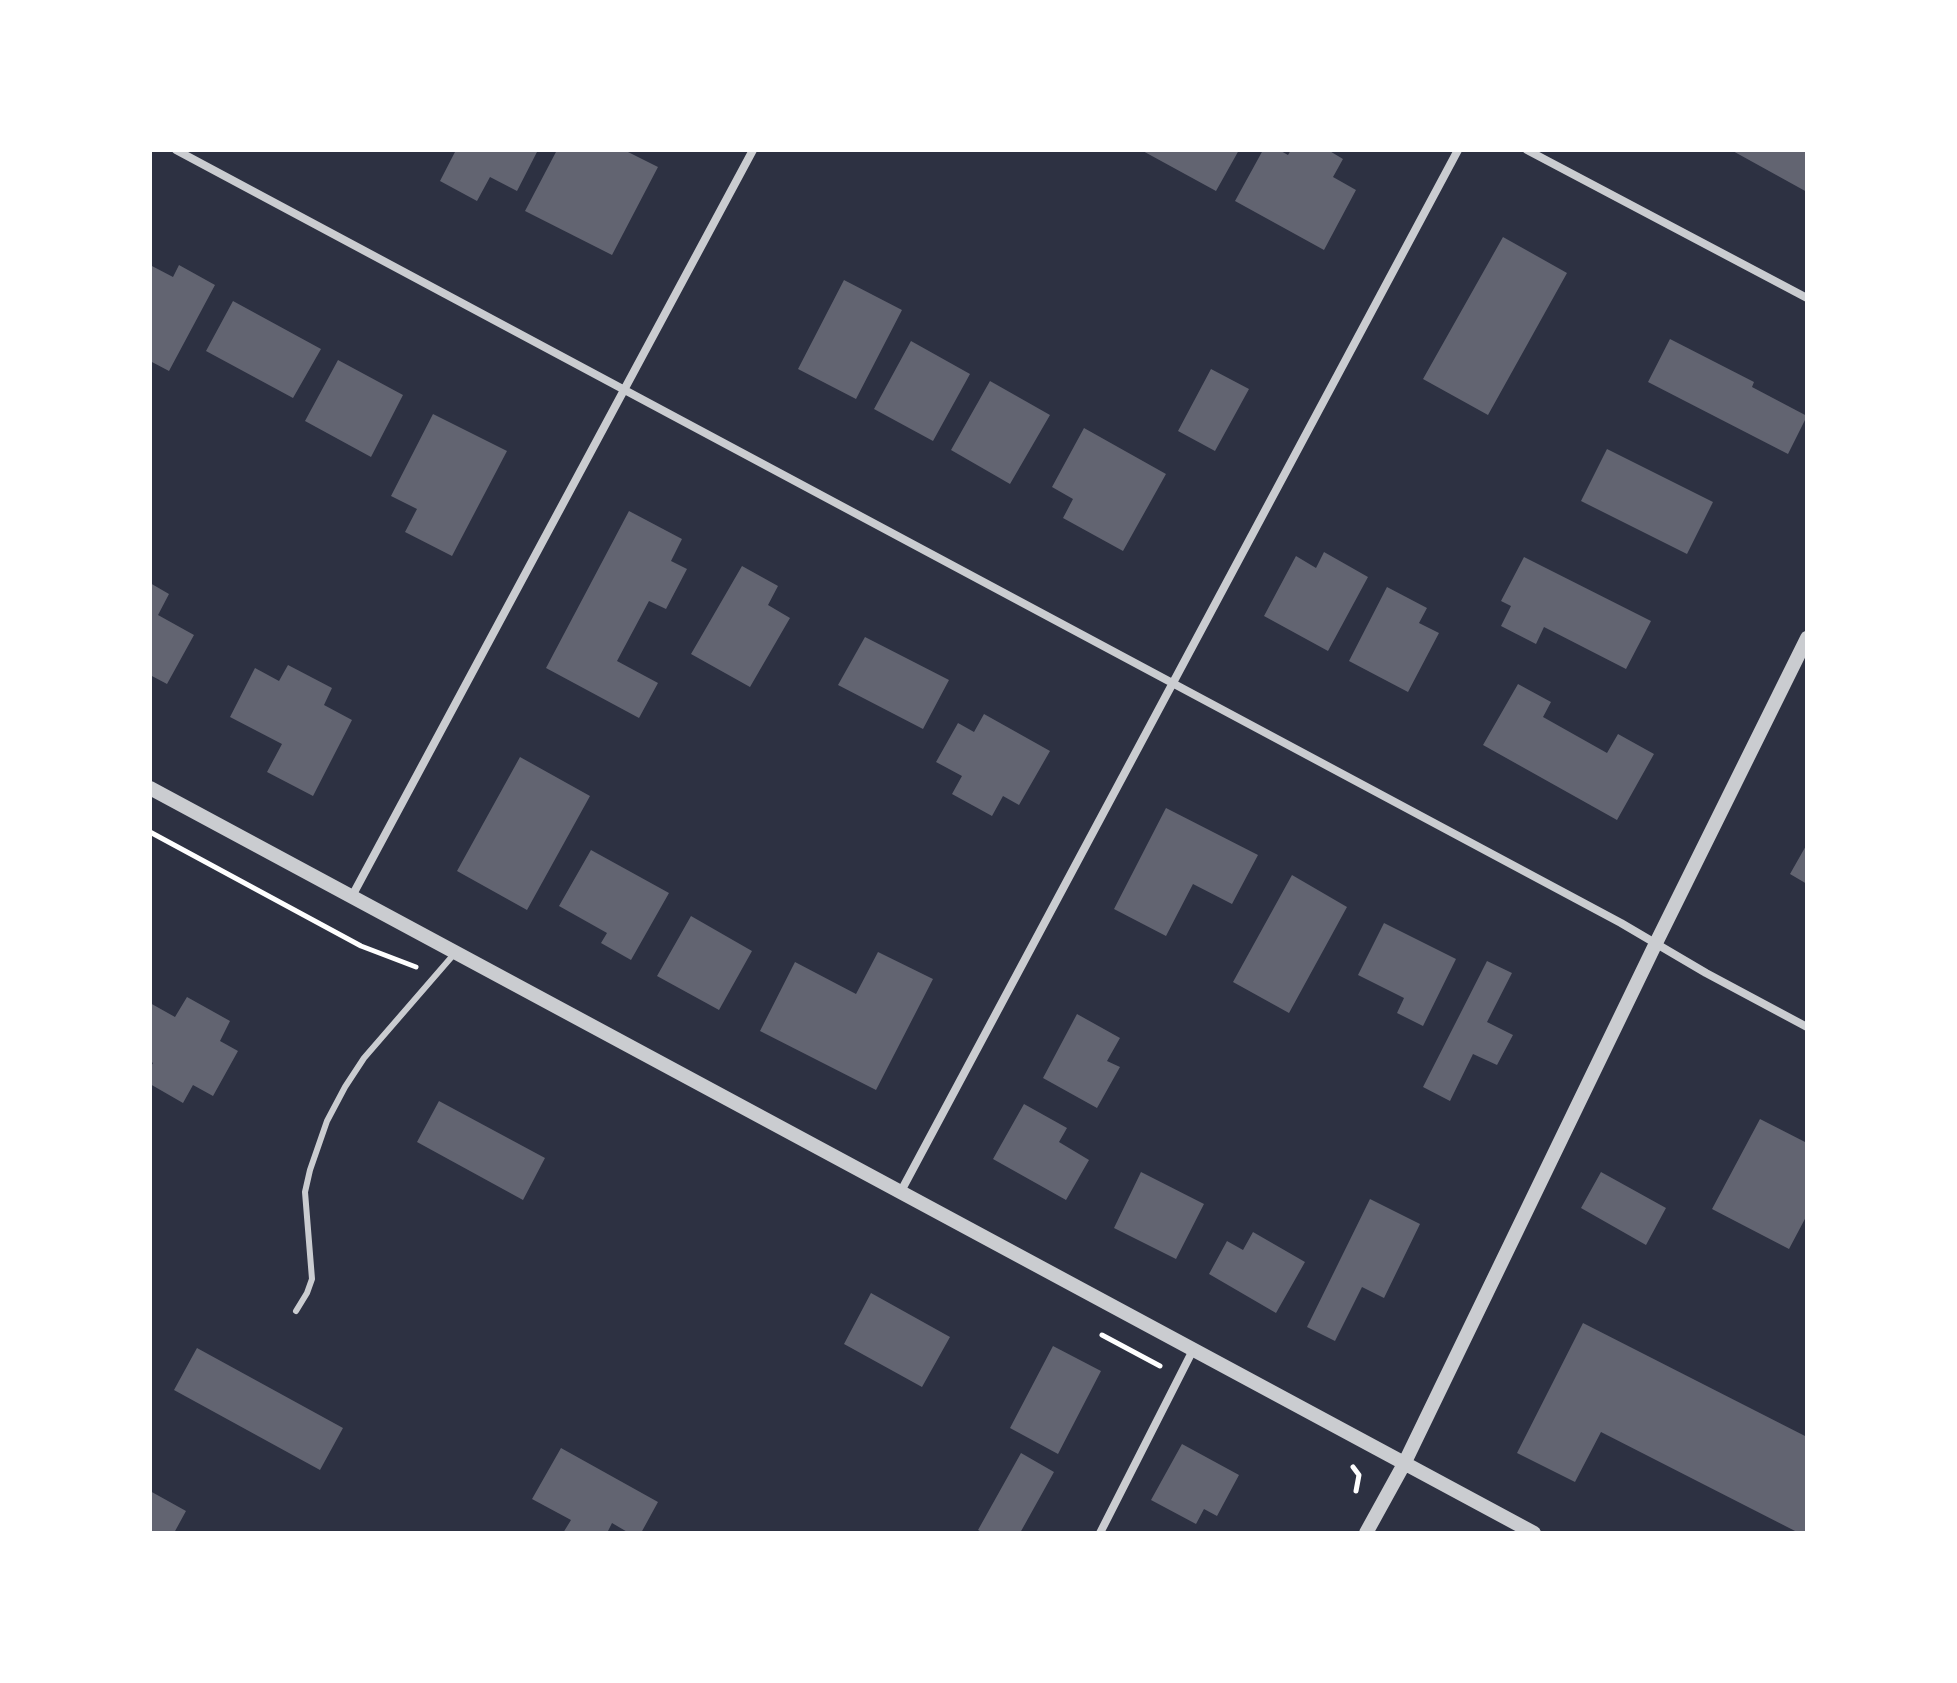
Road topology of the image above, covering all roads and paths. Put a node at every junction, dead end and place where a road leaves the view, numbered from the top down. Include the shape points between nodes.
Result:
1 (176, 150) edge
2 (753, 150) edge
3 (1458, 150) edge
4 (1527, 150) edge
5 (1807, 298) edge
6 (626, 390) junction
7 (1807, 638) edge
8 (1172, 683) junction
9 (150, 788) edge
10 (150, 832) edge
11 (351, 898) junction
12 (1656, 943) junction
13 (455, 953) junction
14 (436, 976) junction
15 (1807, 1027) edge
16 (900, 1193) junction
17 (296, 1311) dead end
18 (1094, 1331) dead end
19 (1193, 1350) junction
20 (1181, 1375) junction
21 (1351, 1464) dead end
22 (1404, 1464) junction
23 (1351, 1501) dead end
24 (1100, 1533) edge
25 (1366, 1533) edge
26 (1534, 1533) edge

1 - 6 street
2 - 6 street
3 - 8 street
4 - 5 street
6 - 8 street
6 - 11 street
7 - 12 street
8 - 12 street
8 - 16 street
9 - 11 street
10 - 14 path via 361,946
11 - 13 street
12 - 15 street
12 - 22 street
13 - 14 lane
13 - 16 street
14 - 17 lane via 364,1058 327,1121 305,1192 312,1279
16 - 19 street
18 - 20 path
19 - 20 street
19 - 22 street
20 - 24 street
21 - 23 path via 1359,1475
22 - 25 street
22 - 26 street

